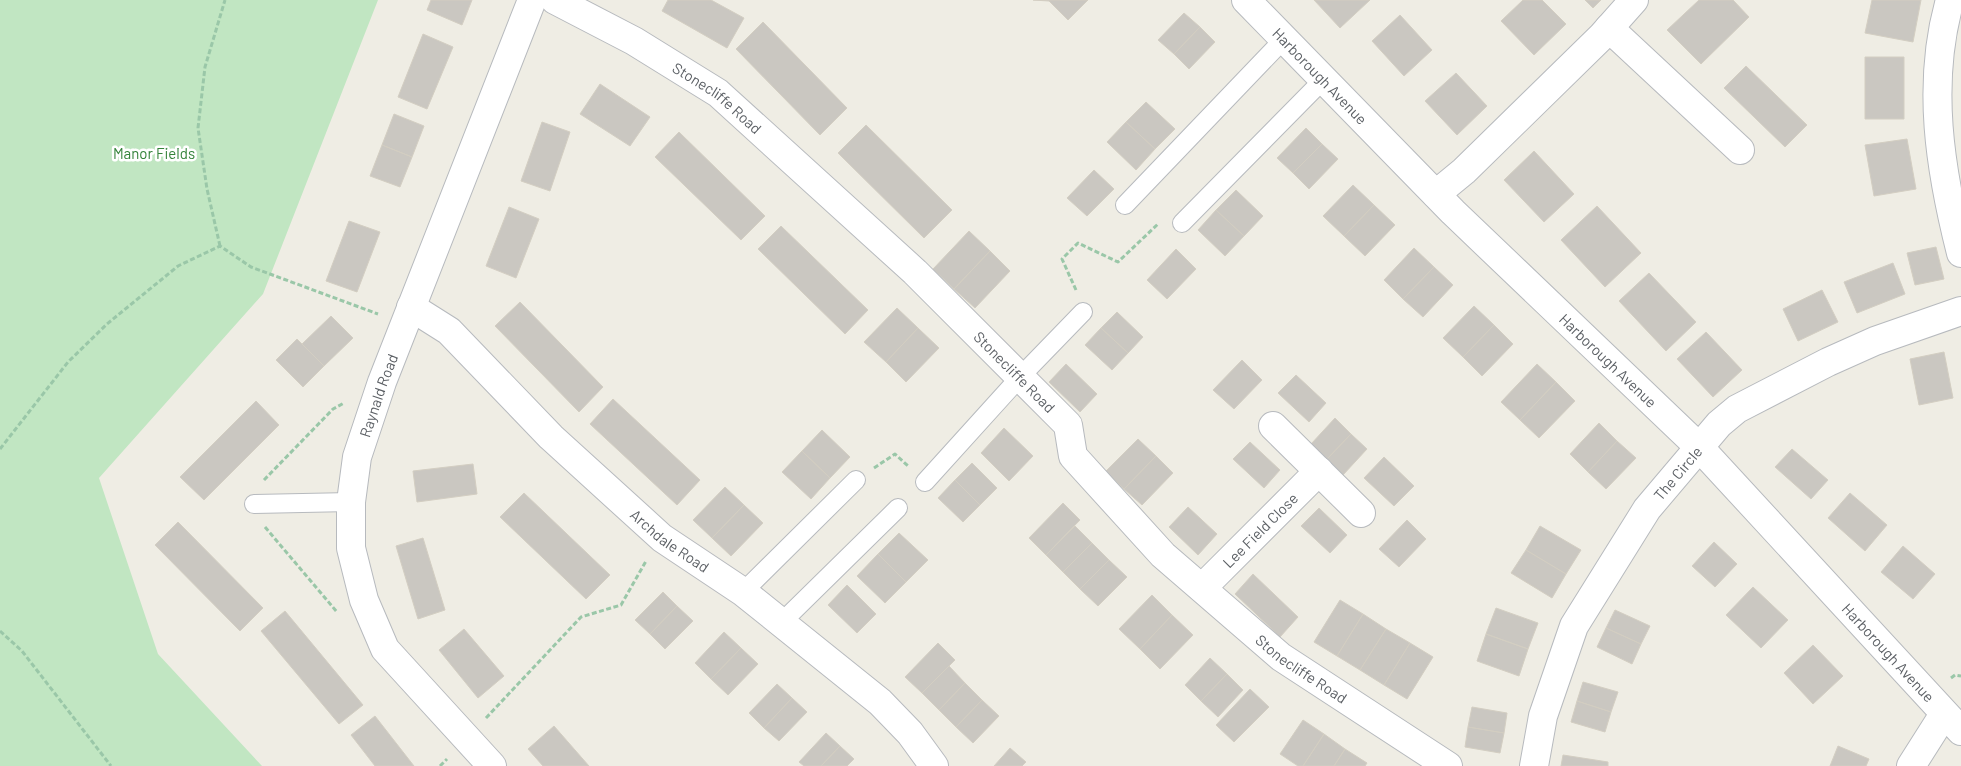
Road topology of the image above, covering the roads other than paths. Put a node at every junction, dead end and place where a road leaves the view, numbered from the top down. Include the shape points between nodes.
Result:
1 (532, 0) edge
2 (555, 0) edge
3 (1246, 0) edge
4 (1634, 0) edge
5 (1950, 0) edge
6 (1609, 28) junction
7 (1284, 39) junction
8 (1323, 80) junction
9 (1740, 150) dead end
10 (1436, 194) junction
11 (1125, 206) dead end
12 (1182, 223) road end
13 (1961, 253) edge
14 (1961, 311) edge
15 (1083, 312) dead end
16 (407, 315) junction
17 (1020, 377) junction
18 (1273, 426) dead end
19 (1700, 448) junction
20 (1319, 471) junction
21 (856, 480) road end
22 (925, 482) road end
23 (351, 502) junction
24 (254, 504) dead end
25 (898, 508) dead end
26 (1361, 513) dead end
27 (1202, 588) junction
28 (743, 592) junction
29 (781, 623) junction
30 (1952, 722) edge
31 (492, 766) edge
32 (934, 766) edge
33 (1448, 766) edge
34 (1534, 766) edge
35 (1911, 766) edge

1 - 16 street, Raynald Road
2 - 17 street, Stonecliffe Road via 634,41 718,93 915,272
3 - 7 street, Harborough Avenue
4 - 6 street
5 - 13 street via 1936,84 1938,133
6 - 9 street
6 - 10 street via 1464,172
7 - 8 street, Harborough Avenue
7 - 11 lane
8 - 10 street, Harborough Avenue
8 - 12 lane
10 - 19 street, Harborough Avenue
14 - 19 street, The Circle via 1875,341 1785,383 1737,409 1719,424
15 - 17 lane
16 - 23 street, Raynald Road via 357,457
16 - 28 street, Archdale Road via 449,331 551,437 662,538
17 - 22 lane
17 - 27 street, Stonecliffe Road via 1068,425 1073,456 1163,554
18 - 20 street
19 - 30 street, Harborough Avenue
19 - 34 street, The Circle via 1647,509 1574,626 1543,716
20 - 26 street
20 - 27 street, Lee Field Close
21 - 28 lane
23 - 24 lane
23 - 31 street, Raynald Road via 351,548 364,600 385,649
25 - 29 lane
27 - 33 street, Stonecliffe Road via 1281,657
28 - 29 street, Archdale Road
29 - 32 street, Archdale Road via 880,702 910,733
30 - 35 street

